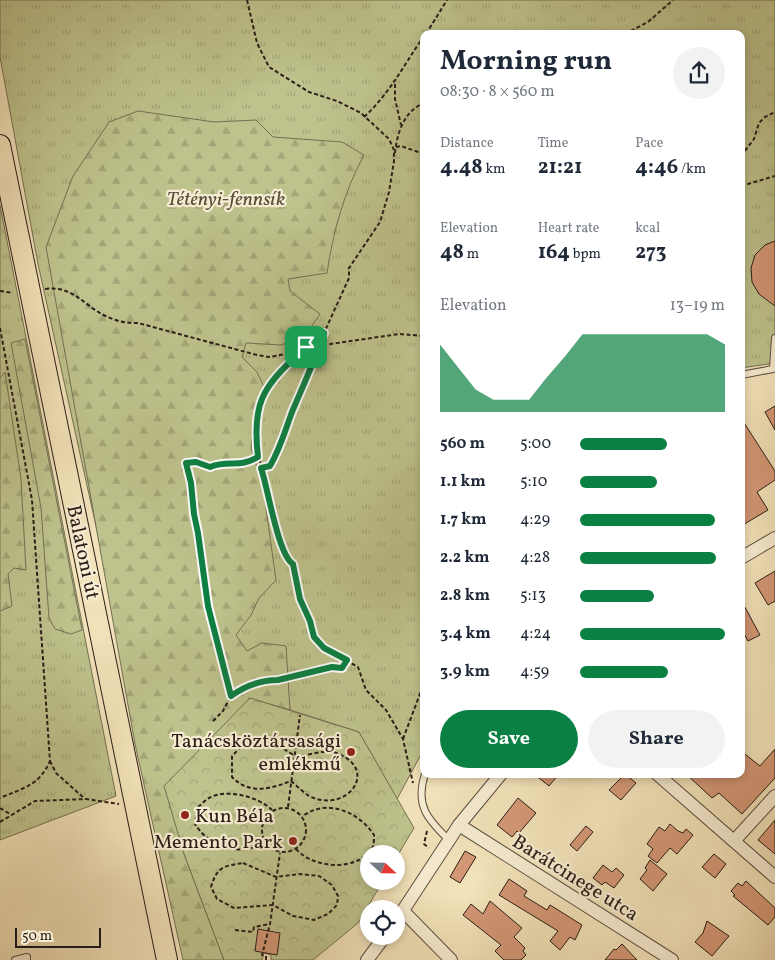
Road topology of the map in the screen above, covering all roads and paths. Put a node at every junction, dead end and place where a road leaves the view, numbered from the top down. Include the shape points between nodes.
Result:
1 (247, 0) edge
2 (447, 0) edge
3 (673, 0) edge
4 (428, 30) edge
5 (632, 30) edge
6 (420, 42) edge
7 (395, 84) junction
8 (420, 105) edge
9 (775, 112) edge
10 (364, 117) junction
11 (401, 125) junction
12 (0, 145) edge
13 (396, 147) junction
14 (745, 151) edge
15 (420, 153) edge
16 (394, 161) junction
17 (775, 176) edge
18 (745, 185) edge
19 (0, 292) edge
20 (21, 292) junction
21 (0, 328) edge
22 (324, 333) junction
23 (420, 336) edge
24 (775, 338) edge
25 (320, 344) junction
26 (306, 347) junction
27 (745, 374) edge
28 (258, 457) junction
29 (261, 468) junction
30 (775, 538) edge
31 (745, 556) edge
32 (347, 660) junction
33 (420, 693) edge
34 (231, 696) junction
35 (300, 715) dead end
36 (213, 721) dead end
37 (403, 740) junction
38 (295, 755) junction
39 (50, 761) junction
40 (424, 778) edge
41 (498, 778) edge
42 (662, 778) edge
43 (291, 781) junction
44 (420, 793) junction
45 (775, 796) edge
46 (0, 798) edge
47 (86, 799) junction
48 (119, 804) dead end
49 (288, 807) junction
50 (0, 808) edge
51 (272, 810) junction
52 (10, 814) junction
53 (302, 816) junction
54 (429, 820) junction
55 (0, 822) edge
56 (459, 825) junction
57 (449, 840) junction
58 (734, 841) junction
59 (265, 843) junction
60 (429, 848) dead end
61 (296, 849) junction
62 (280, 852) junction
63 (276, 877) junction
64 (775, 877) edge
65 (273, 905) junction
66 (405, 908) edge
67 (405, 920) edge
68 (270, 924) junction
69 (235, 930) dead end
70 (378, 945) edge
71 (16, 960) edge
72 (28, 960) edge
73 (167, 960) edge
74 (266, 960) edge
75 (367, 960) edge
76 (451, 960) edge
77 (672, 960) edge

1 - 10 path via 257,43 269,67 309,92 337,101
2 - 4 path
3 - 5 path via 648,22
6 - 7 path
7 - 10 path
7 - 11 path
8 - 11 path via 409,112
9 - 14 path via 759,123 754,139
10 - 16 path via 389,139
11 - 13 path
12 - 20 main road, Balatoni út
13 - 15 path
13 - 16 path
16 - 22 path via 380,222 349,268 349,278
17 - 18 path
19 - 20 path
20 - 26 path via 66,289 108,317 257,356 286,354
20 - 73 main road, Balatoni út
21 - 39 path via 32,500
22 - 25 path
22 - 26 path
23 - 25 path via 399,334
24 - 27 lane via 773,370
25 - 26 path
25 - 29 path via 278,452 270,466
26 - 28 path via 276,374 261,400 256,413
28 - 29 path
28 - 34 path via 242,465 210,467 196,462 186,463 208,606
29 - 32 path via 281,543 293,564 300,599 314,637 324,648
30 - 31 street
32 - 34 path via 342,668 332,667 253,683
32 - 37 path via 358,668 366,690 386,710
33 - 37 path
34 - 36 path
35 - 38 path
37 - 44 path via 410,774
38 - 43 path
38 - 43 path via 279,746 259,743 242,746 232,756 232,777 239,783 255,789 270,789
38 - 43 path via 317,751 336,753 353,763 357,782 353,791 332,800 308,795
39 - 46 path via 44,775 36,782
39 - 47 path via 60,778
40 - 44 lane
41 - 56 street
42 - 58 street
43 - 49 path
44 - 54 lane
45 - 58 street
47 - 48 path
47 - 52 path via 35,801
49 - 51 path
49 - 53 path
50 - 52 path
51 - 59 path via 262,824
51 - 59 path via 251,796 228,795 210,797 197,808 195,824 202,835 216,845 236,850
52 - 55 path
53 - 61 path via 307,833
53 - 61 path via 310,810 326,808 348,812 367,824 374,835 372,849 360,860 339,865 319,863 302,856
54 - 57 lane
54 - 60 path via 424,844
56 - 57 street
56 - 77 street, Barátcinege utca
57 - 66 street
58 - 64 street
59 - 62 path
61 - 62 path
62 - 63 path
63 - 65 path
63 - 65 path via 243,863 225,866 215,874 211,887 217,899 234,908
63 - 65 path via 319,876 332,885 338,896 337,905 328,914 314,920 292,916
65 - 68 path
67 - 76 street
68 - 69 path via 254,927 253,932
68 - 74 path via 262,955
70 - 75 street
71 - 72 lane via 27,957

